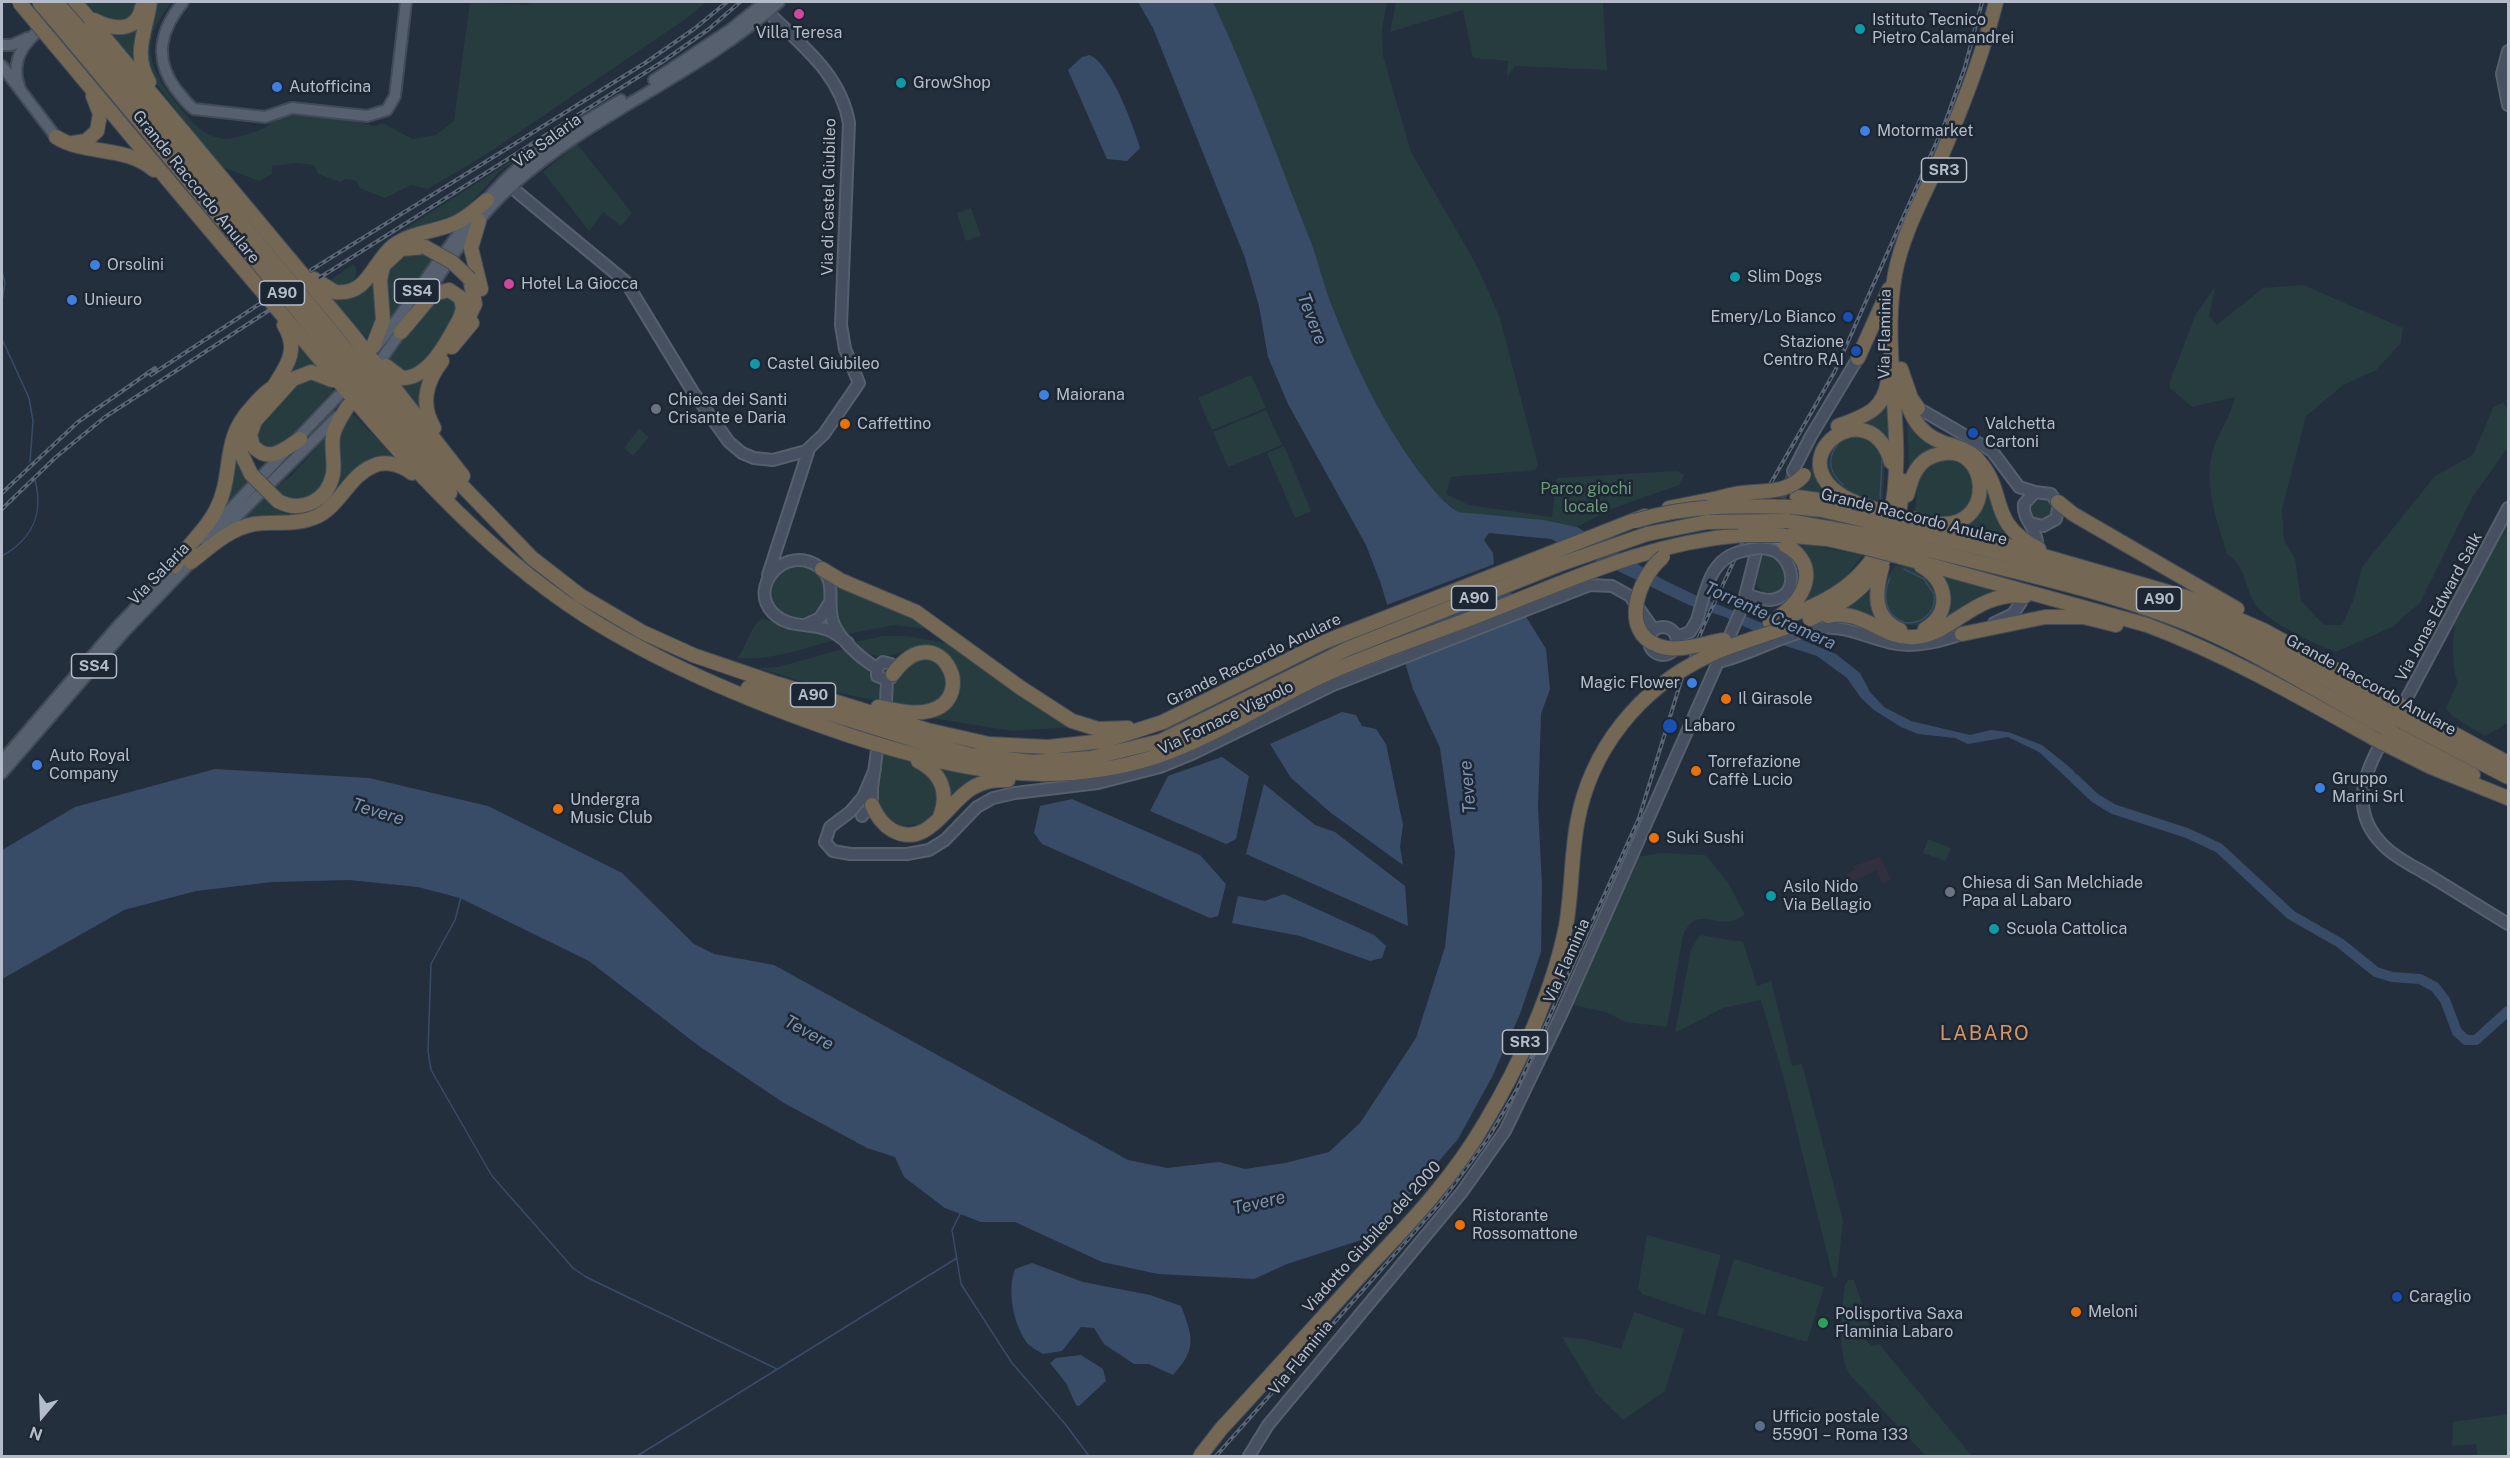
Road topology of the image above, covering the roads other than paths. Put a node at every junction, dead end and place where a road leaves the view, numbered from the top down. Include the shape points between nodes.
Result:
1 (19, 2) edge
2 (39, 2) edge
3 (56, 2) edge
4 (75, 2) edge
5 (142, 2) edge
6 (150, 2) edge
7 (183, 2) edge
8 (399, 2) edge
9 (406, 2) edge
10 (779, 2) edge
11 (1996, 2) edge
12 (2005, 2) edge
13 (764, 6) edge
14 (401, 27) junction
15 (79, 28) junction
16 (29, 37) junction
17 (2, 45) edge
18 (2508, 51) edge
19 (2, 66) edge
20 (85, 81) junction
21 (20, 89) junction
22 (2508, 105) edge
23 (172, 119) junction
24 (96, 134) junction
25 (62, 140) junction
26 (87, 147) junction
27 (508, 184) junction
28 (184, 198) junction
29 (487, 200) junction
30 (479, 221) junction
31 (286, 255) junction
32 (1896, 273) junction
33 (275, 308) junction
34 (401, 332) junction
35 (353, 335) junction
36 (374, 347) joint
37 (452, 347) junction
38 (383, 357) dead end
39 (1858, 358) joint
40 (1897, 365) junction
41 (1901, 385) junction
42 (272, 388) junction
43 (344, 399) junction
44 (1918, 408) joint
45 (300, 439) junction
46 (809, 449) junction
47 (797, 455) junction
48 (449, 457) junction
49 (1799, 473) junction
50 (795, 489) junction
51 (1894, 491) junction
52 (2035, 492) junction
53 (443, 498) junction
54 (1714, 499) junction
55 (1794, 502) junction
56 (2058, 502) junction
57 (1865, 506) junction
58 (2508, 508) edge
59 (1635, 521) junction
60 (1881, 522) junction
61 (2030, 523) junction
62 (2047, 525) junction
63 (500, 526) junction
64 (782, 532) junction
65 (1908, 538) junction
66 (1703, 539) junction
67 (1778, 543) junction
68 (497, 548) junction
69 (1756, 553) tunnel mouth
70 (796, 560) junction
71 (1884, 560) junction
72 (191, 562) junction
73 (175, 566) junction
74 (822, 569) junction
75 (2120, 576) junction
76 (768, 581) junction
77 (1746, 594) junction
78 (831, 599) junction
79 (2021, 602) dead end
80 (2074, 604) junction
81 (1805, 620) junction
82 (805, 625) junction
83 (1781, 627) junction
84 (1654, 630) junction
85 (1962, 634) junction
86 (1727, 636) junction
87 (1676, 637) junction
88 (848, 643) junction
89 (664, 658) junction
90 (1718, 662) junction
91 (2328, 665) junction
92 (890, 677) junction
93 (1331, 679) junction
94 (2281, 687) junction
95 (831, 700) junction
96 (886, 702) dead end
97 (2393, 709) junction
98 (2406, 716) junction
99 (1163, 723) junction
100 (2385, 737) junction
101 (877, 750) dead end
102 (898, 751) junction
103 (2, 761) edge
104 (2508, 761) edge
105 (875, 769) junction
106 (2, 773) edge
107 (1078, 774) junction
108 (2508, 777) edge
109 (2508, 793) edge
110 (2508, 798) edge
111 (873, 804) junction
112 (862, 816) junction
113 (840, 819) junction
114 (939, 819) junction
115 (886, 826) junction
116 (2508, 924) edge
117 (1191, 1456) edge
118 (1200, 1456) edge
119 (1249, 1456) edge

1 - 20 highway, Grande Raccordo Anulare, bridge
2 - 15 highway, Grande Raccordo Anulare / A90, bridge
3 - 15 highway, Grande Raccordo Anulare / A90, bridge
4 - 15 highway, Grande Raccordo Anulare
4 - 16 main road
5 - 15 highway via 139,17 126,27
6 - 23 highway via 140,41 140,59 145,75
7 - 14 main road via 164,31 163,64 187,104 207,112 265,117 294,108 367,116 382,113 395,96
8 - 14 main road
9 - 14 main road
10 - 13 main road, Via Salaria
11 - 32 highway, Via Flaminia / SR3 via 1972,81 1908,233
12 - 40 highway, Via Flaminia / SR3 via 1977,91 1906,265 1899,304
13 - 27 main road, Via Salaria via 716,51 568,142
13 - 46 street, Via di Castel Giubileo via 829,74 847,113 849,132 841,326 845,349 859,383 825,434
15 - 23 highway, Grande Raccordo Anulare
15 - 63 highway, Grande Raccordo Anulare / A90 via 444,467
15 - 68 highway, Grande Raccordo Anulare / A90
16 - 17 main road
16 - 21 main road via 16,63
18 - 22 street via 2502,74
19 - 21 main road
20 - 24 highway via 100,110
20 - 28 highway, Grande Raccordo Anulare
21 - 25 main road
23 - 31 highway, Grande Raccordo Anulare
24 - 25 highway via 83,142
24 - 26 highway
25 - 26 highway
26 - 28 highway via 138,159
27 - 29 main road, Via Salaria / SS4
27 - 30 main road, Via Salaria / SS4
27 - 47 street via 631,288 693,392 732,446 759,459
28 - 33 highway, Grande Raccordo Anulare
29 - 31 highway via 458,222 398,243 382,257 367,281 349,292 326,289
29 - 36 main road, Via Salaria / SS4
30 - 34 main road, Via Salaria / SS4
30 - 37 highway via 471,248 482,293 481,308
31 - 35 highway, Grande Raccordo Anulare
32 - 39 highway
32 - 40 highway, Via Flaminia / SR3 via 1891,311
33 - 42 highway via 289,335 292,351 286,370
33 - 43 highway, Grande Raccordo Anulare
34 - 35 highway via 436,292 449,290 461,298 463,309 456,326 426,369 415,376 396,376
34 - 38 main road, Via Salaria / SS4
35 - 48 highway, Grande Raccordo Anulare
36 - 37 highway, bridge via 383,320 383,266 401,249 426,247 448,259 470,279 475,293 475,305
37 - 48 highway via 432,376 425,400
39 - 49 street, Via Flaminia via 1811,436
40 - 41 highway, Via Flaminia / SR3
40 - 44 highway
40 - 49 highway via 1879,405 1868,416 1840,425 1825,435
40 - 51 highway, Via Flaminia / SR3
41 - 60 highway, Via Flaminia / SR3
41 - 75 highway via 1908,410 1919,426 1934,438 1965,450 1982,465 2004,519 2014,533 2039,549
42 - 43 highway, bridge via 251,415 241,440 241,455 251,474 278,501 292,506 315,501 325,492 333,472 334,432
42 - 73 highway via 237,424 216,510
43 - 45 main road, Via Salaria / SS4
43 - 45 highway via 320,373 301,374 258,416 251,432 253,446 269,455
43 - 53 highway, Grande Raccordo Anulare
43 - 72 main road, Via Salaria / SS4
44 - 52 street via 1992,451 2021,489
45 - 73 main road, Via Salaria / SS4
46 - 47 street
46 - 50 street
47 - 50 street
48 - 63 highway, Grande Raccordo Anulare
49 - 54 highway, bridge via 1796,483 1783,489
50 - 64 street
51 - 57 highway via 1891,461 1878,437 1859,429 1838,434 1822,452 1823,477 1836,493
51 - 60 highway, SR3
52 - 56 street via 2047,492
52 - 61 street via 2023,508
53 - 68 highway, Grande Raccordo Anulare
53 - 72 highway via 405,468 378,465 361,473 318,516 300,522 243,528
54 - 55 highway, bridge
54 - 59 highway, bridge via 1666,508
55 - 57 highway
55 - 59 highway, Grande Raccordo Anulare / A90, bridge via 1705,508
55 - 60 highway, Grande Raccordo Anulare / A90
56 - 62 street via 2057,516
56 - 91 highway
57 - 60 highway
58 - 116 street, Via Jonas Edward Salk via 2370,762 2363,786 2368,821 2386,848
59 - 99 highway, Grande Raccordo Anulare / A90 via 1324,642
60 - 65 highway, bridge
60 - 65 highway, Grande Raccordo Anulare, bridge
60 - 65 highway via 1925,460 1950,453 1971,463 1981,487 1970,514
60 - 67 highway, Grande Raccordo Anulare via 1827,539
60 - 71 highway, Via Flaminia / SR3 via 1897,529
60 - 83 highway, Via Flaminia / SR3 via 1879,548 1855,581
60 - 89 highway, Grande Raccordo Anulare / A90, bridge via 1707,522 1647,534 1558,565 1324,659 1161,741 1091,758 1034,762 987,758 759,692
61 - 62 street
61 - 62 street via 2037,542
63 - 95 highway, Grande Raccordo Anulare / A90 via 557,579 636,629 717,664
64 - 70 street via 782,548
64 - 76 street
65 - 71 highway via 1944,593 1944,604 1936,621 1916,632 1893,626 1878,608 1876,589
65 - 75 highway
65 - 80 highway, Grande Raccordo Anulare
65 - 97 highway, Grande Raccordo Anulare / A90 via 2120,587 2187,609
65 - 100 highway, Grande Raccordo Anulare / A90 via 2192,625 2238,647
66 - 67 highway, Grande Raccordo Anulare, bridge via 1742,535
66 - 86 highway, bridge via 1671,552 1649,569 1638,592 1637,619 1645,637 1665,648
66 - 93 highway, Grande Raccordo Anulare via 1635,555
67 - 77 street via 1791,568 1788,588 1771,599
67 - 83 highway via 1800,557 1806,569 1796,604
67 - 87 street, bridge via 1724,558 1711,575 1690,632
68 - 89 highway, Grande Raccordo Anulare / A90 via 582,614
69 - 77 street, Via Flaminia
70 - 74 street via 810,561
70 - 76 street via 778,566
71 - 81 highway, Via Flaminia / SR3 via 1871,579 1849,598
72 - 106 main road, Via Salaria / SS4 via 124,632
73 - 103 main road, Via Salaria / SS4
74 - 78 street via 830,582
74 - 99 highway via 916,612 1072,721 1106,730
75 - 91 highway via 2229,614
76 - 82 street via 766,596 772,612 789,623
77 - 86 street, Via Flaminia
78 - 82 street via 823,616
78 - 88 street via 833,622
79 - 85 street via 2009,617
80 - 81 highway via 2017,595 2000,597 1914,637 1897,635 1846,614
80 - 94 highway, Grande Raccordo Anulare via 2185,639 2232,659
81 - 83 highway, Via Flaminia / SR3
82 - 88 street via 828,630
83 - 85 street via 1842,628 1908,645
83 - 86 highway, Viadotto Giubileo del 2000 / SR3
83 - 90 street via 1731,659
83 - 118 highway, Viadotto Giubileo del 2000 / SR3, bridge via 1679,671 1649,694 1612,735 1583,799 1566,923 1551,979 1491,1114 1430,1201
84 - 87 street via 1666,627
84 - 87 street via 1649,641 1652,650 1659,654 1671,652
84 - 93 street, Via Fornace Vignolo via 1637,604 1617,588 1596,584
85 - 94 highway via 2045,617 2084,617 2174,644
86 - 90 street, Via Flaminia
86 - 117 highway, Viadotto Giubileo del 2000 / SR3, bridge via 1678,662 1639,691 1607,729 1590,758 1569,818 1561,903 1550,957 1502,1076 1469,1134 1424,1196 1229,1409
88 - 92 street via 877,668 881,663 889,663 894,669
89 - 102 highway, Grande Raccordo Anulare via 765,704
90 - 119 street, Via Flaminia via 1505,1131 1462,1192 1268,1425
91 - 97 highway
92 - 95 highway via 911,656 929,652 948,664 953,686 942,705 924,712
92 - 96 street
93 - 107 highway, Grande Raccordo Anulare via 1166,753
93 - 113 street, Via Fornace Vignolo via 1194,753 1145,772 993,798 972,811 942,843 925,851 854,855 833,851 825,844 825,836
94 - 100 highway, Grande Raccordo Anulare
95 - 99 highway, Grande Raccordo Anulare / A90 via 959,738 1020,747 1104,741
97 - 98 highway, bridge
98 - 104 highway via 2457,735
98 - 108 highway, Grande Raccordo Anulare
100 - 109 highway, Grande Raccordo Anulare / A90
100 - 110 highway, Grande Raccordo Anulare via 2424,764
101 - 105 street
102 - 107 highway, Grande Raccordo Anulare via 986,771
102 - 114 highway via 931,768 940,780 944,800
105 - 111 street
105 - 113 street, Via Fornace Vignolo via 863,797
107 - 114 highway via 987,782 964,794
111 - 112 street
111 - 115 highway
112 - 113 street
112 - 115 street
114 - 115 highway via 927,830 912,834 898,833

